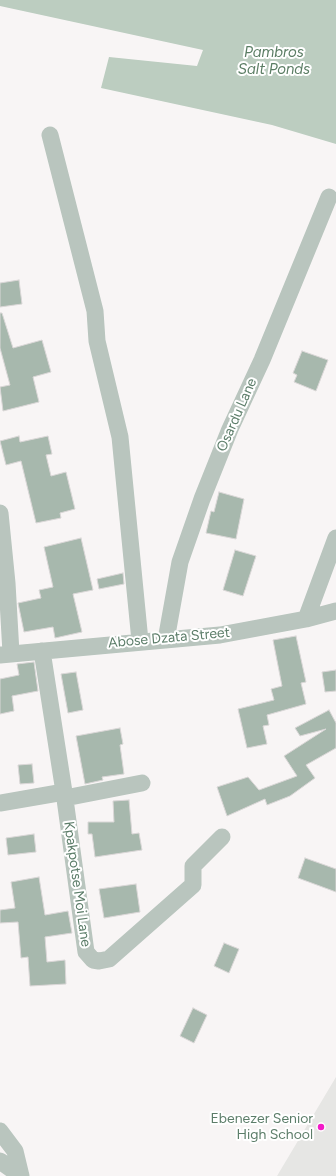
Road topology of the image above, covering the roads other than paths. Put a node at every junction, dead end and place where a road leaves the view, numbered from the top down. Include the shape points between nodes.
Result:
1 (50, 135) dead end
2 (329, 198) dead end
3 (0, 512) edge
4 (336, 538) edge
5 (336, 611) edge
6 (306, 619) junction
7 (166, 640) junction
8 (140, 641) junction
9 (42, 651) junction
10 (5, 654) edge
11 (142, 783) dead end
12 (64, 795) junction
13 (0, 803) edge
14 (222, 837) dead end
15 (0, 1131) edge
16 (0, 1161) edge
17 (21, 1176) edge

1 - 8 street via 95,311 97,341 120,437
2 - 7 street, Osardu Lane via 202,499 180,562
3 - 10 street via 7,583
4 - 6 street
5 - 6 street, Abose Dzata Street
6 - 7 street, Abose Dzata Street via 220,635
7 - 8 street, Abose Dzata Street
8 - 9 street, Abose Dzata Street
9 - 10 street, Abose Dzata Street
9 - 12 street
11 - 12 street
12 - 13 street
12 - 14 street, Kpakpotse Moi Lane via 86,952 93,960 109,959 193,885 193,866
15 - 17 street via 15,1151
16 - 17 street

